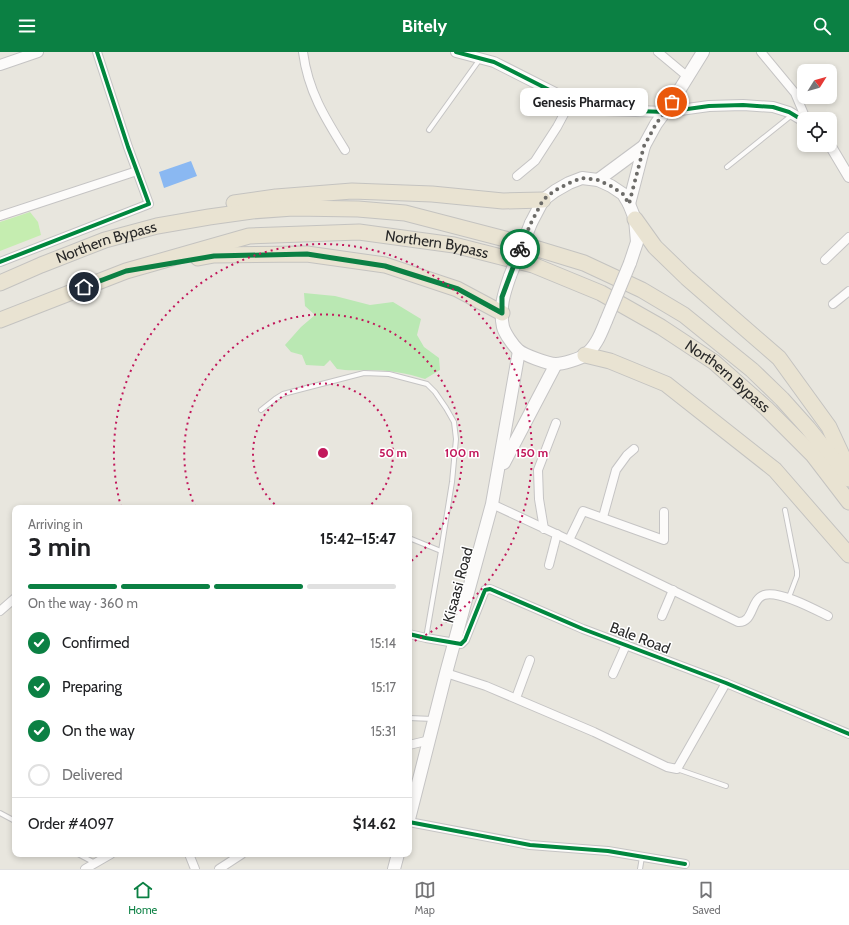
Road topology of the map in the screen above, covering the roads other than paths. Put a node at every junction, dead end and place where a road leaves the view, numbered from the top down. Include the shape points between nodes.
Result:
1 (38, 52) edge
2 (97, 52) edge
3 (303, 52) edge
4 (456, 52) edge
5 (658, 52) edge
6 (703, 52) edge
7 (761, 52) edge
8 (480, 58) junction
9 (0, 65) edge
10 (688, 77) junction
11 (570, 101) junction
12 (666, 112) junction
13 (803, 112) edge
14 (793, 114) junction
15 (797, 117) edge
16 (429, 130) dead end
17 (644, 146) junction
18 (346, 150) dead end
19 (834, 152) edge
20 (727, 167) dead end
21 (137, 171) junction
22 (517, 176) dead end
23 (849, 177) edge
24 (598, 180) junction
25 (543, 200) junction
26 (629, 204) junction
27 (0, 216) edge
28 (635, 219) junction
29 (157, 226) junction
30 (849, 237) edge
31 (825, 260) dead end
32 (0, 262) edge
33 (126, 271) junction
34 (0, 283) edge
35 (849, 291) edge
36 (833, 304) dead end
37 (502, 313) junction
38 (0, 320) edge
39 (519, 351) junction
40 (585, 355) junction
41 (556, 364) junction
42 (261, 410) dead end
43 (556, 423) dead end
44 (634, 449) dead end
45 (849, 470) edge
46 (498, 473) junction
47 (849, 479) edge
48 (849, 502) edge
49 (492, 504) junction
50 (785, 510) dead end
51 (664, 512) dead end
52 (603, 517) junction
53 (544, 529) junction
54 (557, 534) junction
55 (412, 539) edge
56 (570, 540) junction
57 (441, 551) junction
58 (849, 555) edge
59 (549, 565) dead end
60 (673, 590) junction
61 (789, 597) junction
62 (12, 600) edge
63 (0, 610) edge
64 (662, 616) dead end
65 (828, 616) dead end
66 (412, 635) edge
67 (426, 638) junction
68 (454, 643) junction
69 (626, 645) junction
70 (530, 660) dead end
71 (446, 673) junction
72 (613, 674) dead end
73 (726, 683) junction
74 (516, 698) junction
75 (412, 718) edge
76 (435, 719) junction
77 (848, 734) edge
78 (430, 740) junction
79 (412, 744) edge
80 (677, 769) junction
81 (726, 786) dead end
82 (412, 807) edge
83 (0, 813) edge
84 (12, 819) edge
85 (412, 819) edge
86 (642, 856) junction
87 (84, 857) edge
88 (106, 857) edge
89 (190, 857) edge
90 (237, 857) edge
91 (397, 857) edge
92 (95, 863) junction
93 (685, 864) dead end
94 (85, 869) edge
95 (195, 869) edge
96 (219, 869) edge
97 (394, 869) edge
98 (640, 869) edge

1 - 9 street
2 - 21 street
3 - 18 street via 312,92
4 - 8 street
5 - 10 street
6 - 10 main road
7 - 13 street via 795,93
8 - 11 street via 494,62
8 - 16 lane
10 - 12 main road
11 - 12 street via 601,110
11 - 22 street via 535,161
12 - 14 street via 709,106 743,105 773,107
12 - 17 main road
14 - 15 street
14 - 20 lane
17 - 24 main road
17 - 26 main road
19 - 23 street
21 - 27 street
21 - 32 street via 149,204
24 - 25 main road via 582,178 554,191
24 - 26 main road via 623,194
25 - 29 highway via 503,201 432,194 352,191 276,197 208,207
25 - 37 main road, bridge via 531,223 502,297
26 - 28 main road
28 - 40 main road, bridge via 637,242 630,263 596,343
28 - 45 highway via 655,247 687,278 779,358 829,427
29 - 34 highway, Northern Bypass via 105,240
29 - 47 highway, Northern Bypass via 252,211 293,208 406,213 506,239 584,263 642,290 678,312 723,346 782,399
30 - 31 street
33 - 37 highway via 214,256 307,254 385,266 458,289
33 - 38 highway, Northern Bypass
33 - 48 highway, Northern Bypass via 249,236 359,232 454,245 533,265 601,293 661,327 714,362 766,408 813,455
35 - 36 street
37 - 39 main road via 503,329
39 - 41 main road
39 - 46 main road, Kisaasi Road
40 - 41 main road
40 - 58 highway via 610,361 666,384 775,470
41 - 46 main road, Kisaasi Road
42 - 57 lane via 283,394 364,373 389,374 426,384 435,392 454,422 456,439
43 - 53 street via 538,470
44 - 52 street via 616,470
46 - 49 main road, Kisaasi Road
49 - 53 street
49 - 68 main road, Kisaasi Road
50 - 61 lane via 797,571
51 - 52 street via 664,540
52 - 56 street via 583,510
53 - 54 street
54 - 56 street
54 - 59 street
55 - 57 lane
56 - 60 street
57 - 67 lane
60 - 61 street via 738,622 747,620 756,602 765,595
60 - 64 street
61 - 65 street
62 - 63 street
66 - 67 street
67 - 68 street
68 - 69 street, Bale Road via 461,644 465,640 485,590 490,589
68 - 71 main road, Kisaasi Road
69 - 72 street
69 - 73 street, Bale Road
70 - 74 street
71 - 74 street
71 - 76 main road, Kisaasi Road
73 - 77 street, Bale Road
73 - 80 street
74 - 80 street via 667,767
75 - 76 lane
76 - 78 main road, Kisaasi Road
78 - 79 street
78 - 82 main road, Kisaasi Road
80 - 81 lane
83 - 84 lane
85 - 86 street via 530,846
86 - 93 street
86 - 98 lane
87 - 92 lane
88 - 92 street
89 - 95 street
90 - 96 street
91 - 97 main road
92 - 94 street

